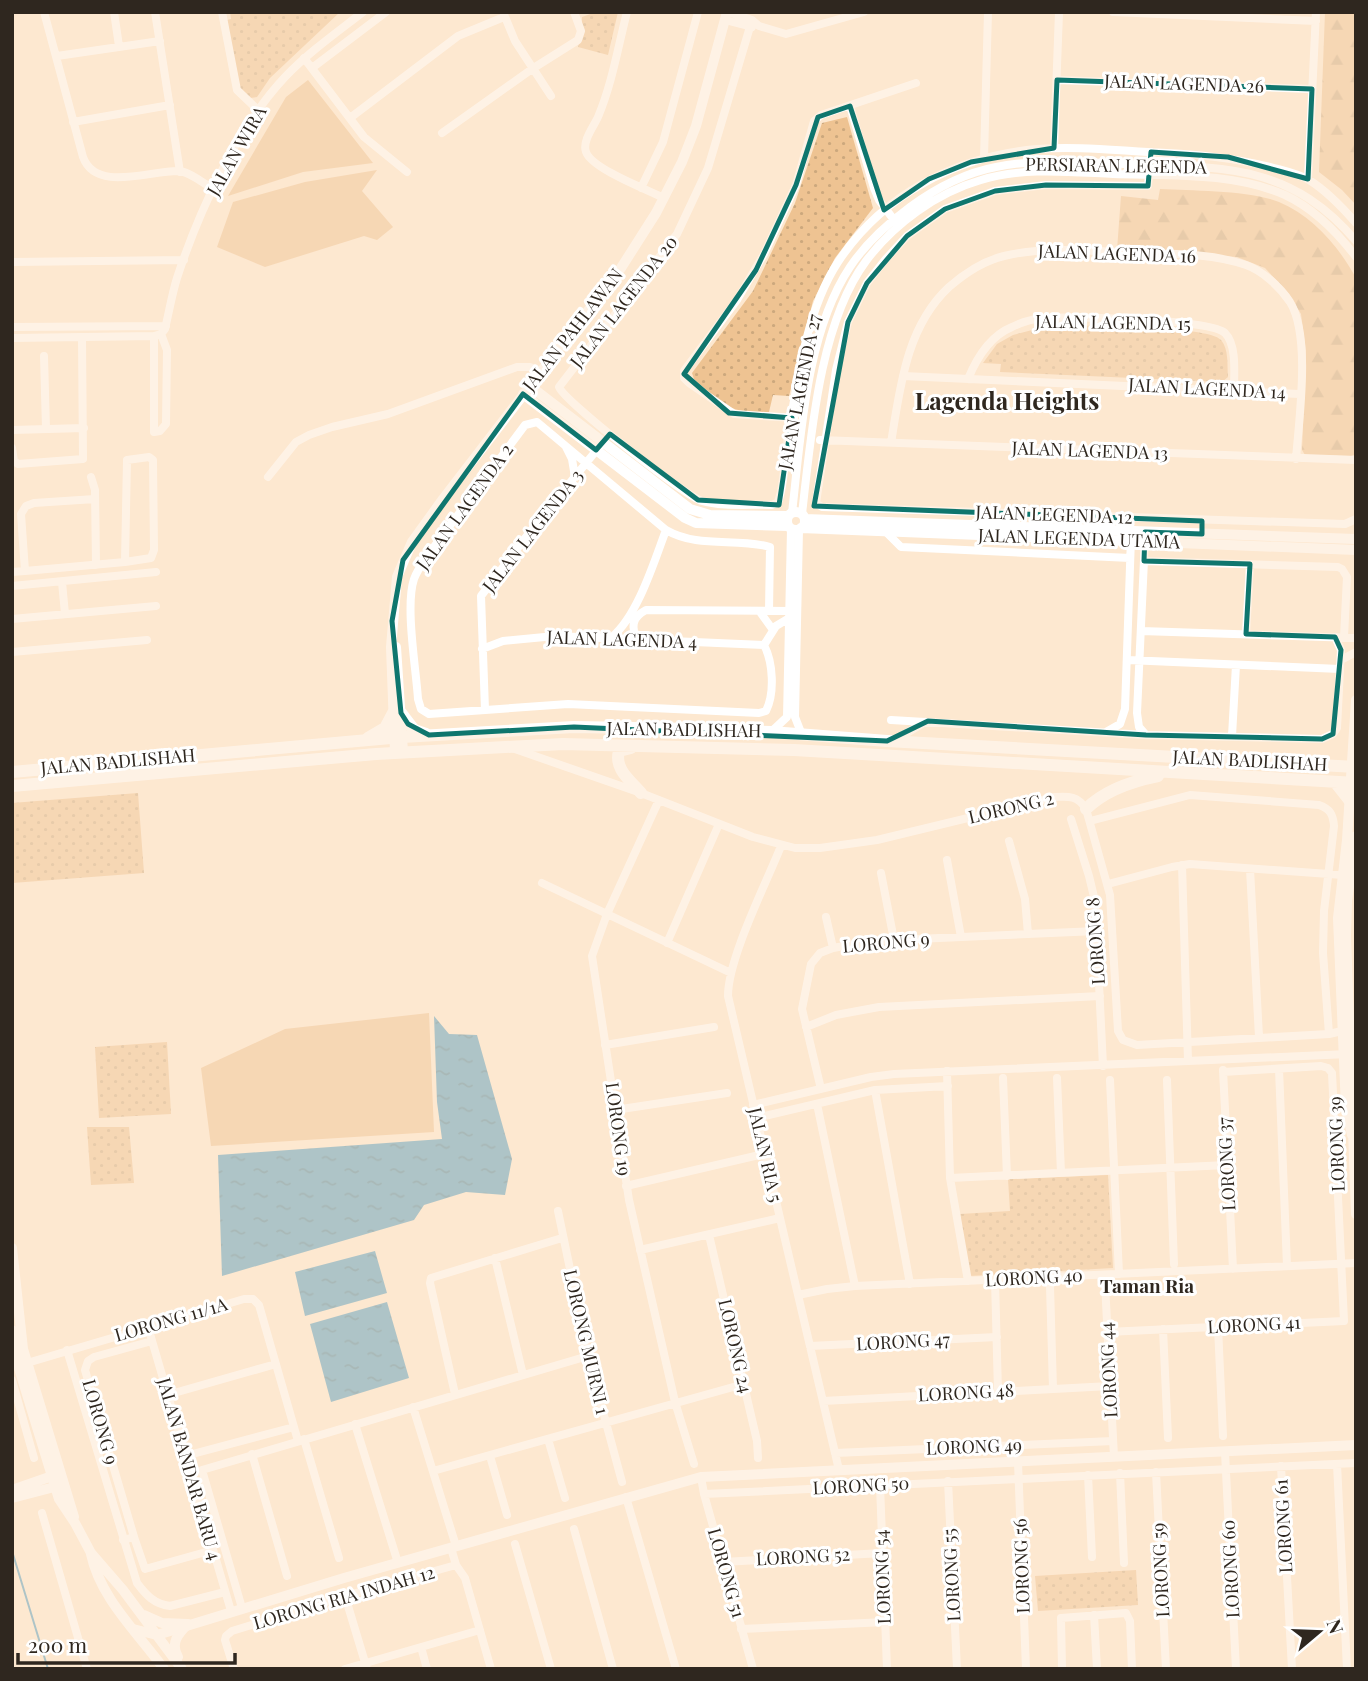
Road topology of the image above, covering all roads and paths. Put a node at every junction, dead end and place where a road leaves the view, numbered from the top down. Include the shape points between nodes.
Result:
1 (44, 12) edge
2 (114, 12) edge
3 (155, 12) edge
4 (222, 12) edge
5 (386, 12) edge
6 (574, 12) edge
7 (627, 12) edge
8 (698, 12) edge
9 (864, 12) edge
10 (988, 12) edge
11 (1059, 12) edge
12 (1113, 12) edge
13 (361, 13) edge
14 (503, 14) edge
15 (727, 15) edge
16 (1316, 16) edge
17 (754, 24) junction
18 (160, 41) junction
19 (119, 46) junction
20 (57, 55) junction
21 (304, 58) junction
22 (312, 68) junction
23 (532, 69) junction
24 (1057, 79) junction
25 (916, 83) dead end
26 (1312, 89) junction
27 (551, 96) dead end
28 (170, 105) junction
29 (850, 106) junction
30 (259, 111) junction
31 (350, 118) junction
32 (73, 122) junction
33 (442, 133) dead end
34 (1054, 148) junction
35 (1151, 152) junction
36 (984, 158) junction
37 (1151, 165) junction
38 (180, 172) junction
39 (407, 172) dead end
40 (1151, 175) junction
41 (1308, 179) junction
42 (641, 188) junction
43 (213, 189) junction
44 (664, 198) junction
45 (885, 209) junction
46 (1354, 221) edge
47 (896, 223) junction
48 (1344, 227) junction
49 (1336, 234) junction
50 (1356, 241) edge
51 (1356, 257) edge
52 (184, 260) junction
53 (12, 262) edge
54 (166, 326) junction
55 (12, 327) edge
56 (157, 335) junction
57 (82, 337) junction
58 (12, 338) edge
59 (44, 356) dead end
60 (540, 373) junction
61 (903, 376) junction
62 (968, 379) junction
63 (527, 390) junction
64 (1234, 390) junction
65 (1300, 394) junction
66 (792, 418) junction
67 (804, 418) junction
68 (84, 428) junction
69 (46, 429) junction
70 (12, 430) edge
71 (610, 434) junction
72 (812, 439) junction
73 (824, 440) junction
74 (891, 443) junction
75 (564, 444) junction
76 (600, 446) junction
77 (12, 448) edge
78 (1296, 459) junction
79 (1356, 460) edge
80 (587, 462) junction
81 (91, 477) dead end
82 (268, 477) dead end
83 (575, 477) junction
84 (95, 499) junction
85 (1356, 519) edge
86 (1202, 521) junction
87 (796, 522) junction
88 (666, 530) junction
89 (887, 533) junction
90 (1131, 536) junction
91 (1145, 537) junction
92 (1075, 539) junction
93 (1201, 539) junction
94 (1356, 539) edge
95 (1356, 550) edge
96 (1056, 553) junction
97 (1130, 558) junction
98 (1144, 561) junction
99 (125, 562) junction
100 (1250, 564) junction
101 (96, 565) junction
102 (12, 572) edge
103 (25, 572) junction
104 (156, 572) dead end
105 (62, 582) junction
106 (12, 586) edge
107 (641, 595) junction
108 (156, 606) dead end
109 (646, 610) junction
110 (764, 611) junction
111 (65, 614) junction
112 (792, 615) junction
113 (12, 619) edge
114 (773, 630) junction
115 (1141, 631) junction
116 (1246, 634) junction
117 (612, 637) junction
118 (1339, 637) junction
119 (1356, 638) edge
120 (147, 639) dead end
121 (636, 639) junction
122 (764, 645) junction
123 (482, 649) junction
124 (12, 652) edge
125 (1356, 652) edge
126 (1127, 660) junction
127 (1139, 661) junction
128 (1340, 664) junction
129 (1236, 665) junction
130 (1356, 700) edge
131 (485, 710) junction
132 (397, 713) junction
133 (891, 720) dead end
134 (928, 721) junction
135 (771, 732) junction
136 (1106, 732) junction
137 (802, 734) junction
138 (1146, 734) junction
139 (429, 735) junction
140 (1232, 736) junction
141 (398, 737) junction
142 (364, 740) junction
143 (887, 741) junction
144 (659, 745) junction
145 (510, 747) junction
146 (399, 752) junction
147 (1354, 767) edge
148 (12, 772) edge
149 (1172, 773) junction
150 (1335, 782) junction
151 (1353, 783) edge
152 (12, 786) edge
153 (637, 791) junction
154 (659, 800) junction
155 (1350, 801) junction
156 (1088, 815) junction
157 (1071, 819) dead end
158 (719, 824) junction
159 (1356, 836) edge
160 (1009, 842) dead end
161 (781, 846) junction
162 (947, 860) dead end
163 (1182, 865) junction
164 (1250, 869) junction
165 (881, 873) dead end
166 (1327, 874) junction
167 (1343, 875) junction
168 (542, 883) dead end
169 (1108, 884) junction
170 (607, 914) junction
171 (826, 917) dead end
172 (1097, 931) junction
173 (1028, 934) junction
174 (961, 937) junction
175 (894, 940) junction
176 (667, 943) junction
177 (832, 948) junction
178 (731, 973) junction
179 (1100, 996) junction
180 (714, 1027) dead end
181 (806, 1027) junction
182 (1342, 1031) junction
183 (1329, 1034) junction
184 (1259, 1037) junction
185 (1188, 1042) junction
186 (605, 1045) junction
187 (1347, 1054) junction
188 (1222, 1060) junction
189 (1188, 1061) junction
190 (1103, 1066) junction
191 (1279, 1069) junction
192 (947, 1072) junction
193 (1223, 1072) junction
194 (1003, 1078) dead end
195 (1057, 1078) dead end
196 (1111, 1080) dead end
197 (1167, 1080) dead end
198 (947, 1086) junction
199 (821, 1089) junction
200 (875, 1090) junction
201 (727, 1093) dead end
202 (817, 1104) junction
203 (753, 1105) junction
204 (615, 1110) junction
205 (756, 1118) junction
206 (1354, 1152) edge
207 (764, 1154) junction
208 (1227, 1165) junction
209 (1170, 1168) junction
210 (1114, 1170) junction
211 (1061, 1173) junction
212 (1007, 1176) junction
213 (950, 1178) junction
214 (626, 1186) junction
215 (558, 1211) dead end
216 (1356, 1214) edge
217 (780, 1218) junction
218 (709, 1235) junction
219 (562, 1238) junction
220 (12, 1248) edge
221 (640, 1250) junction
222 (495, 1258) junction
223 (1356, 1263) edge
224 (1174, 1264) dead end
225 (1342, 1264) junction
226 (1287, 1266) junction
227 (1233, 1269) junction
228 (1119, 1274) junction
229 (995, 1280) junction
230 (968, 1281) junction
231 (1104, 1283) dead end
232 (910, 1284) junction
233 (855, 1286) junction
234 (1050, 1286) dead end
235 (798, 1295) junction
236 (148, 1327) junction
237 (1218, 1327) junction
238 (1163, 1329) junction
239 (12, 1330) edge
240 (1107, 1332) junction
241 (997, 1337) junction
242 (152, 1341) junction
243 (810, 1346) junction
244 (67, 1350) junction
245 (588, 1356) junction
246 (27, 1363) junction
247 (276, 1364) junction
248 (523, 1375) junction
249 (12, 1380) edge
250 (744, 1384) junction
251 (1110, 1386) junction
252 (1053, 1389) junction
253 (998, 1392) junction
254 (455, 1394) junction
255 (167, 1395) junction
256 (823, 1401) junction
257 (675, 1402) junction
258 (96, 1405) junction
259 (413, 1407) junction
260 (85, 1409) junction
261 (606, 1422) junction
262 (355, 1424) junction
263 (294, 1427) junction
264 (1223, 1436) dead end
265 (1168, 1438) dead end
266 (301, 1440) junction
267 (548, 1440) junction
268 (1113, 1441) junction
269 (1356, 1445) edge
270 (1225, 1452) junction
271 (835, 1453) junction
272 (252, 1454) junction
273 (185, 1456) junction
274 (490, 1456) junction
275 (1114, 1457) junction
276 (34, 1458) dead end
277 (758, 1458) dead end
278 (1018, 1462) junction
279 (1356, 1463) edge
280 (694, 1464) dead end
281 (1337, 1464) junction
282 (1281, 1466) junction
283 (1226, 1469) junction
284 (839, 1470) junction
285 (433, 1471) junction
286 (1156, 1472) junction
287 (1120, 1474) junction
288 (1088, 1475) junction
289 (701, 1477) junction
290 (1018, 1478) junction
291 (58, 1480) junction
292 (622, 1482) dead end
293 (948, 1482) junction
294 (880, 1485) junction
295 (704, 1494) junction
296 (13, 1496) edge
297 (626, 1497) junction
298 (565, 1498) dead end
299 (42, 1513) dead end
300 (507, 1515) dead end
301 (574, 1530) dead end
302 (134, 1537) junction
303 (124, 1540) junction
304 (515, 1545) dead end
305 (453, 1547) junction
306 (213, 1550) junction
307 (91, 1553) junction
308 (883, 1553) junction
309 (1091, 1557) dead end
310 (339, 1558) dead end
311 (723, 1562) junction
312 (398, 1563) junction
313 (1124, 1563) dead end
314 (456, 1565) junction
315 (287, 1576) dead end
316 (340, 1579) junction
317 (137, 1583) junction
318 (123, 1590) junction
319 (225, 1592) junction
320 (345, 1596) junction
321 (242, 1608) junction
322 (138, 1611) junction
323 (231, 1611) junction
324 (1094, 1615) junction
325 (885, 1622) junction
326 (188, 1623) junction
327 (133, 1629) junction
328 (741, 1629) junction
329 (480, 1630) junction
330 (157, 1635) junction
331 (421, 1647) junction
332 (150, 1649) junction
333 (366, 1666) edge
334 (87, 1669) edge
335 (164, 1669) edge
336 (182, 1669) edge
337 (234, 1669) edge
338 (345, 1669) edge
339 (427, 1669) edge
340 (491, 1669) edge
341 (551, 1669) edge
342 (613, 1669) edge
343 (676, 1669) edge
344 (753, 1669) edge
345 (887, 1669) edge
346 (957, 1669) edge
347 (1026, 1669) edge
348 (1062, 1669) edge
349 (1097, 1669) edge
350 (1132, 1669) edge
351 (1166, 1669) edge
352 (1236, 1669) edge
353 (1292, 1669) edge
354 (1347, 1669) edge

1 - 20 street
2 - 19 street
3 - 18 street
4 - 30 street via 237,90
5 - 22 street
6 - 23 street via 581,32 578,40
7 - 42 street via 604,100 585,147 599,165
8 - 42 street via 663,142
9 - 17 street via 793,34
10 - 36 street
11 - 24 street
12 - 16 street
13 - 21 street, JALAN WIRA
14 - 23 street
14 - 31 street via 458,36
15 - 17 street
15 - 44 street, JALAN PAHLAWAN via 701,114
16 - 26 street
17 - 71 street, JALAN LAGENDA 20 via 708,168 673,242 561,383 566,398
18 - 19 street
18 - 28 street
19 - 20 street
20 - 32 street
21 - 22 street
21 - 30 street, JALAN WIRA
22 - 31 street
23 - 27 street
23 - 33 street
24 - 26 street, JALAN LAGENDA 26
24 - 34 street
25 - 29 street
26 - 41 street
28 - 32 street
28 - 38 street
29 - 45 street via 874,188
29 - 66 street via 814,121 796,185 760,262 684,372 689,383 729,412
30 - 43 street, JALAN WIRA
31 - 39 street via 369,142
32 - 38 street via 85,162 93,172 131,177
34 - 35 street, JALAN LAGENDA 27
34 - 36 street, JALAN LAGENDA 27
35 - 37 street
35 - 41 street, JALAN LAGENDA 27 via 1228,157
36 - 45 street, JALAN LAGENDA 27 via 929,179
37 - 40 street
37 - 47 street, PERSIARAN LEGENDA via 1060,162 994,167 943,186
37 - 48 street, PERSIARAN LEGENDA via 1212,168 1275,181 1306,195
38 - 43 street
40 - 47 street, PERSIARAN LEGENDA via 1060,172 990,177 940,197
40 - 49 street, PERSIARAN LEGENDA via 1226,179 1272,190 1309,210
40 - 73 street via 1149,185 1142,188 1046,185 995,191 951,206 923,223 885,260 858,300 839,354
41 - 46 street, JALAN LAGENDA 27
42 - 44 street
43 - 52 street, JALAN WIRA
44 - 60 street, JALAN PAHLAWAN via 621,268
45 - 47 street
45 - 66 street, JALAN LAGENDA 27 via 839,260 824,289
46 - 48 street
47 - 67 street, PERSIARAN LEGENDA via 858,256 834,296 821,334
47 - 72 street, PERSIARAN LEGENDA via 840,307
48 - 49 street
48 - 50 street, PERSIARAN LEGENDA
49 - 51 street, PERSIARAN LEGENDA
52 - 53 street
52 - 54 street, JALAN WIRA
54 - 55 street
54 - 56 street, JALAN WIRA
56 - 56 street via 154,432 166,424 167,350
56 - 57 street
57 - 58 street
57 - 68 street
59 - 69 street
60 - 63 street, JALAN PAHLAWAN
60 - 82 street via 517,367 388,414 317,432 296,442
61 - 62 street, JALAN LAGENDA 14
61 - 65 street, JALAN LAGENDA 16 via 915,337 933,304 958,279 991,260 1050,250 1189,255 1256,269 1289,301 1300,343
61 - 74 street, JALAN LAGENDA 16
62 - 64 street, JALAN LAGENDA 14
62 - 64 street, JALAN LAGENDA 15 via 990,342 1014,326 1044,318 1106,319 1220,329 1230,341
63 - 76 street
63 - 132 street, JALAN PAHLAWAN via 412,542 397,577 392,629
64 - 65 street, JALAN LAGENDA 14
65 - 78 street, JALAN LAGENDA 16
66 - 67 street
66 - 71 street, JALAN LAGENDA 27 via 780,495 772,505 698,499
67 - 87 street, PERSIARAN LEGENDA
68 - 69 street
68 - 77 street via 81,461 18,464
69 - 70 street
71 - 76 street, JALAN LAGENDA 3
72 - 73 street, JALAN LAGENDA 13
72 - 87 street, PERSIARAN LEGENDA
73 - 74 street, JALAN LAGENDA 13
73 - 86 street, JALAN LEGENDA 12 via 815,498 822,507
74 - 78 street, JALAN LAGENDA 13
75 - 80 street, JALAN LAGENDA 2
75 - 83 street
75 - 131 street, JALAN LAGENDA 2 via 537,422 525,425 419,568 412,584 421,709 429,714
76 - 80 street, JALAN LAGENDA 3
76 - 87 street via 695,512
78 - 79 street, JALAN LAGENDA 13
80 - 83 street, JALAN LAGENDA 3
80 - 88 street, JALAN LAGENDA 2
81 - 84 street
83 - 123 street, JALAN LAGENDA 3 via 484,591 480,601
84 - 101 street
84 - 103 street via 34,503 24,508
85 - 86 street, JALAN LEGENDA 12 via 1345,524
86 - 93 street
87 - 89 street, JALAN LEGENDA UTAMA
87 - 90 street, JALAN LEGENDA UTAMA
87 - 112 street
88 - 107 street
88 - 110 street via 690,541 770,547
89 - 92 street, JALAN LEGENDA UTAMA
89 - 96 street via 901,547
90 - 91 street, JALAN LEGENDA UTAMA
90 - 92 street, JALAN LEGENDA UTAMA
90 - 97 street
91 - 93 street, JALAN LEGENDA UTAMA
91 - 98 street
92 - 96 street
93 - 94 street, JALAN LEGENDA UTAMA
93 - 95 street, JALAN LEGENDA UTAMA
96 - 97 street
97 - 126 street
98 - 100 street
98 - 115 street
99 - 99 street via 127,460 149,457 153,460 153,554 147,560
99 - 101 street
100 - 116 street
100 - 118 street via 1342,569 1347,577
101 - 103 street
102 - 103 street
104 - 105 street
105 - 106 street
105 - 111 street
107 - 109 street
107 - 117 street
108 - 111 street
109 - 110 street
109 - 121 street via 633,623
110 - 112 street
110 - 114 street
111 - 113 street
112 - 114 street
112 - 135 street via 787,717
112 - 137 street via 795,717
114 - 122 street
115 - 116 street
115 - 127 street
116 - 118 street
117 - 121 street, JALAN LAGENDA 4
117 - 123 street, JALAN LAGENDA 4 via 555,636 503,641
118 - 119 street
118 - 128 street
120 - 124 street
121 - 122 street, JALAN LAGENDA 4
122 - 131 street via 771,665 769,705 759,713 568,704
123 - 131 street, JALAN LAGENDA 3
125 - 128 street
126 - 127 street
126 - 136 street via 1123,718
127 - 129 street
127 - 138 street via 1138,723
128 - 129 street
128 - 140 street via 1334,734 1322,740
129 - 140 street
130 - 147 street
132 - 139 main road via 414,730
132 - 141 street, JALAN PAHLAWAN
132 - 142 main road via 385,728
133 - 134 street
134 - 136 street
134 - 143 street
135 - 137 main road, JALAN BADLISHAH
135 - 139 main road, JALAN BADLISHAH via 574,727
136 - 138 street
137 - 143 main road, JALAN BADLISHAH
138 - 140 street
139 - 141 main road, JALAN BADLISHAH
141 - 142 main road, JALAN BADLISHAH
141 - 146 street, JALAN PAHLAWAN
142 - 148 main road, JALAN BADLISHAH
143 - 147 main road, JALAN BADLISHAH
144 - 145 main road, JALAN BADLISHAH
144 - 149 main road, JALAN BADLISHAH
144 - 153 main road via 619,751 619,766
145 - 146 main road, JALAN BADLISHAH
145 - 153 street, LORONG 2
146 - 152 main road, JALAN BADLISHAH
147 - 151 street
149 - 150 main road, JALAN BADLISHAH
149 - 156 main road via 1103,795
150 - 151 main road, JALAN BADLISHAH
150 - 155 main road
151 - 155 street
153 - 154 street, LORONG 2
154 - 158 street, LORONG 2
154 - 170 street, LORONG 19
155 - 167 street
156 - 161 street, LORONG 2 via 1075,798 1055,797 877,840 820,848
156 - 166 street via 1190,795 1319,805 1333,817
156 - 169 street
157 - 172 street, LORONG 8 via 1092,889
158 - 161 street, LORONG 2
158 - 176 street
159 - 187 street via 1346,936
160 - 173 street via 1025,899
161 - 178 street, JALAN RIA 5
162 - 174 street
163 - 164 street
163 - 169 street
163 - 185 street
164 - 166 street
164 - 184 street
165 - 175 street
166 - 167 street
166 - 183 street via 1324,953
167 - 182 street via 1338,935
168 - 170 street
169 - 185 street via 1120,1036 1137,1045
170 - 176 street
170 - 186 street, LORONG 19 via 592,956
171 - 177 street
172 - 173 street, LORONG 9
172 - 179 street, LORONG 8
173 - 174 street, LORONG 9
174 - 175 street, LORONG 9
175 - 177 street, LORONG 9
176 - 178 street
177 - 181 street, LORONG 9 via 811,964 802,1009
178 - 203 street, JALAN RIA 5 via 729,1003
179 - 181 street via 878,1007
179 - 190 street, LORONG 8
180 - 186 street
181 - 199 street, LORONG 9
182 - 183 street
182 - 187 street
183 - 184 street
184 - 185 street
185 - 189 street
186 - 204 street, LORONG 19
187 - 188 street
187 - 206 street via 1346,1108
188 - 189 street
188 - 193 street, LORONG 37
189 - 190 street
190 - 192 street
191 - 193 street
191 - 225 street, LORONG 39 via 1321,1066 1328,1068 1334,1079
191 - 226 street
192 - 198 street
192 - 199 street via 880,1075
193 - 208 street, LORONG 37
194 - 212 street
195 - 211 street
196 - 210 street
197 - 209 street
198 - 200 street
198 - 213 street
199 - 203 street
200 - 202 street
200 - 232 street
201 - 204 street
202 - 205 street
202 - 233 street
203 - 205 street, JALAN RIA 5
204 - 214 street, LORONG 19
205 - 207 street, JALAN RIA 5
206 - 216 street
207 - 214 street
207 - 217 street, JALAN RIA 5
208 - 209 street
208 - 227 street, LORONG 37
209 - 210 street
209 - 224 street
210 - 211 street
210 - 228 street
211 - 212 street
212 - 213 street
213 - 230 street
214 - 221 street, LORONG 19
215 - 219 street, LORONG MURNI 1
217 - 218 street
217 - 235 street, JALAN RIA 5
218 - 221 street
218 - 250 street, LORONG 24
219 - 222 street
219 - 245 street, LORONG MURNI 1
220 - 246 main road
221 - 257 street, LORONG 19
222 - 248 street
222 - 254 street via 431,1278
223 - 225 street, LORONG 40
225 - 226 street, LORONG 40
225 - 237 street, LORONG 41 via 1344,1321
226 - 227 street, LORONG 40
227 - 228 street, LORONG 40
228 - 229 street, LORONG 40
229 - 230 street, LORONG 40
229 - 241 street
230 - 232 street, LORONG 40
231 - 240 street, LORONG 44
232 - 233 street, LORONG 40
233 - 235 street, LORONG 40
234 - 252 street
235 - 243 street, JALAN RIA 5
236 - 242 street, JALAN BANDAR BARU 4
236 - 244 street, LORONG 11/1A
236 - 247 street, LORONG 11/1A via 253,1299 259,1305
237 - 238 street, LORONG 41
237 - 264 street
238 - 240 street, LORONG 41
238 - 265 street
239 - 291 main road via 18,1365
240 - 251 street, LORONG 44
241 - 243 street, LORONG 47
241 - 253 street
242 - 255 street, JALAN BANDAR BARU 4
242 - 258 street, LORONG 9 via 88,1361 85,1370
243 - 256 street, JALAN RIA 5
244 - 246 street, LORONG 11/1A
244 - 260 street
245 - 248 street
245 - 261 street, LORONG MURNI 1
246 - 291 main road
247 - 255 street
247 - 263 street, LORONG 11/1A
248 - 254 street
249 - 276 street
250 - 257 street
250 - 277 street, LORONG 24
251 - 252 street, LORONG 48
251 - 268 street, LORONG 44
252 - 253 street, LORONG 48
253 - 256 street, LORONG 48
254 - 259 street
255 - 273 street, JALAN BANDAR BARU 4
256 - 271 street, JALAN RIA 5
257 - 261 street
257 - 280 street, LORONG 19
258 - 260 street
258 - 302 street, LORONG 9
259 - 262 street
259 - 285 street
260 - 303 street
261 - 267 street, LORONG MURNI 1
261 - 292 street
262 - 266 street
262 - 312 street
263 - 266 street, LORONG 11/1A
263 - 273 street
266 - 272 street
266 - 310 street, LORONG 11/1A
267 - 274 street, LORONG MURNI 1
267 - 298 street
268 - 271 street, LORONG 49
268 - 275 street, LORONG 44
269 - 270 street
270 - 275 street
270 - 283 street, LORONG 60
271 - 284 street, JALAN RIA 5
272 - 315 street
272 - 321 street, JALAN BANDAR BARU 4 via 205,1468 202,1473
273 - 306 street, JALAN BANDAR BARU 4
274 - 285 street, LORONG MURNI 1
274 - 300 street
275 - 278 street
278 - 284 street
278 - 290 street, LORONG 56
279 - 281 street, LORONG 50
281 - 282 street, LORONG 50
281 - 354 street
282 - 283 street, LORONG 50
282 - 353 street, LORONG 61
283 - 286 street, LORONG 50
283 - 352 street, LORONG 60
284 - 289 street
285 - 305 street
286 - 287 street, LORONG 50
286 - 351 street, LORONG 59
287 - 288 street, LORONG 50
287 - 313 street
288 - 290 street, LORONG 50
288 - 309 street
289 - 295 street, LORONG 51
289 - 297 street
290 - 293 street, LORONG 50
290 - 347 street, LORONG 56
291 - 296 street
291 - 307 main road via 59,1499
293 - 294 street, LORONG 50
293 - 346 street, LORONG 55
294 - 295 street, LORONG 50
294 - 308 street, LORONG 54
295 - 311 street, LORONG 51
297 - 305 street
297 - 343 street
299 - 334 street
301 - 342 street
302 - 303 street
302 - 306 street, LORONG 9 via 145,1569
303 - 317 street
304 - 341 street
305 - 312 street
305 - 314 street
306 - 319 street, JALAN BANDAR BARU 4
307 - 318 main road
307 - 327 main road via 94,1571
308 - 311 street, LORONG 52
308 - 325 street, LORONG 54
311 - 328 street, LORONG 51
312 - 316 street
314 - 320 street, LORONG RIA INDAH 12
314 - 329 street via 465,1578
316 - 320 street
316 - 321 street
317 - 318 street
317 - 319 street via 149,1598 170,1606
318 - 322 main road
319 - 323 street, JALAN BANDAR BARU 4
320 - 333 street
320 - 337 street, LORONG RIA INDAH 12 via 228,1634 226,1644
321 - 323 street
322 - 326 main road via 153,1621
322 - 330 main road
323 - 326 street
324 - 348 street via 1059,1620
324 - 349 street
324 - 350 street via 1128,1614
325 - 328 street
325 - 345 street, LORONG 54
326 - 330 street
326 - 336 main road via 174,1645
327 - 330 street
327 - 332 main road
328 - 344 street, LORONG 51
329 - 331 street
329 - 340 street
330 - 332 street
330 - 336 main road
331 - 333 street
331 - 339 street
332 - 335 main road
333 - 338 street

